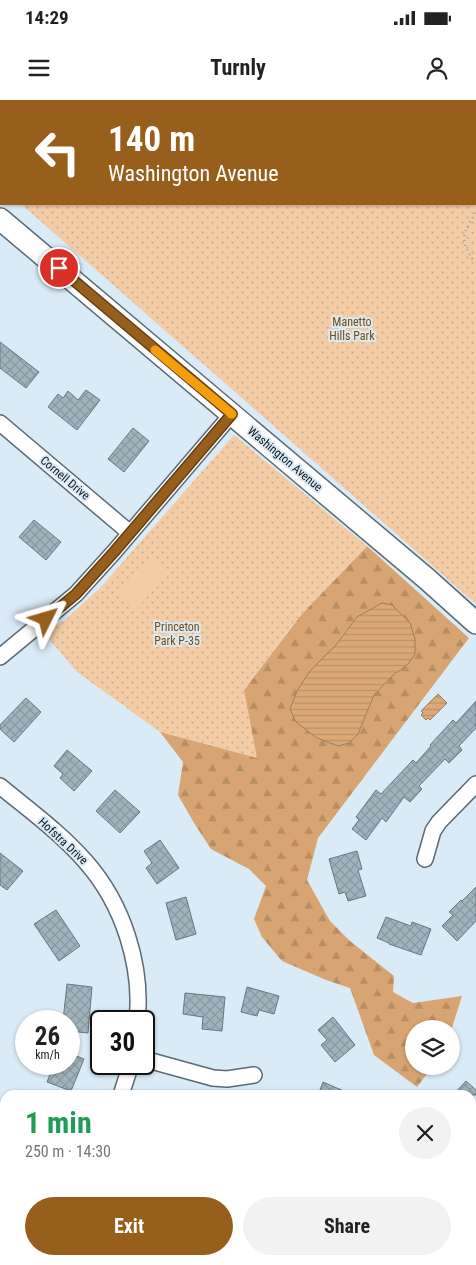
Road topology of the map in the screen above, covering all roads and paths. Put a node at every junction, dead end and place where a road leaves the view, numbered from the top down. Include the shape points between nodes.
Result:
1 (476, 213) edge
2 (0, 219) edge
3 (476, 260) edge
4 (232, 414) junction
5 (0, 423) edge
6 (130, 533) junction
7 (476, 623) edge
8 (0, 657) edge
9 (476, 784) edge
10 (0, 786) edge
11 (425, 859) dead end
12 (137, 1010) edge
13 (155, 1062) edge
14 (127, 1075) edge
15 (254, 1075) dead end
16 (122, 1090) edge

1 - 3 path via 464,231 465,247
2 - 4 main road, Washington Avenue
4 - 6 street
4 - 7 main road, Washington Avenue
5 - 6 street, Cornell Drive
6 - 8 street via 76,594
9 - 11 street via 439,822
10 - 12 street, Hofstra Drive via 65,840 109,893 132,947
13 - 15 street via 214,1078
14 - 16 street

